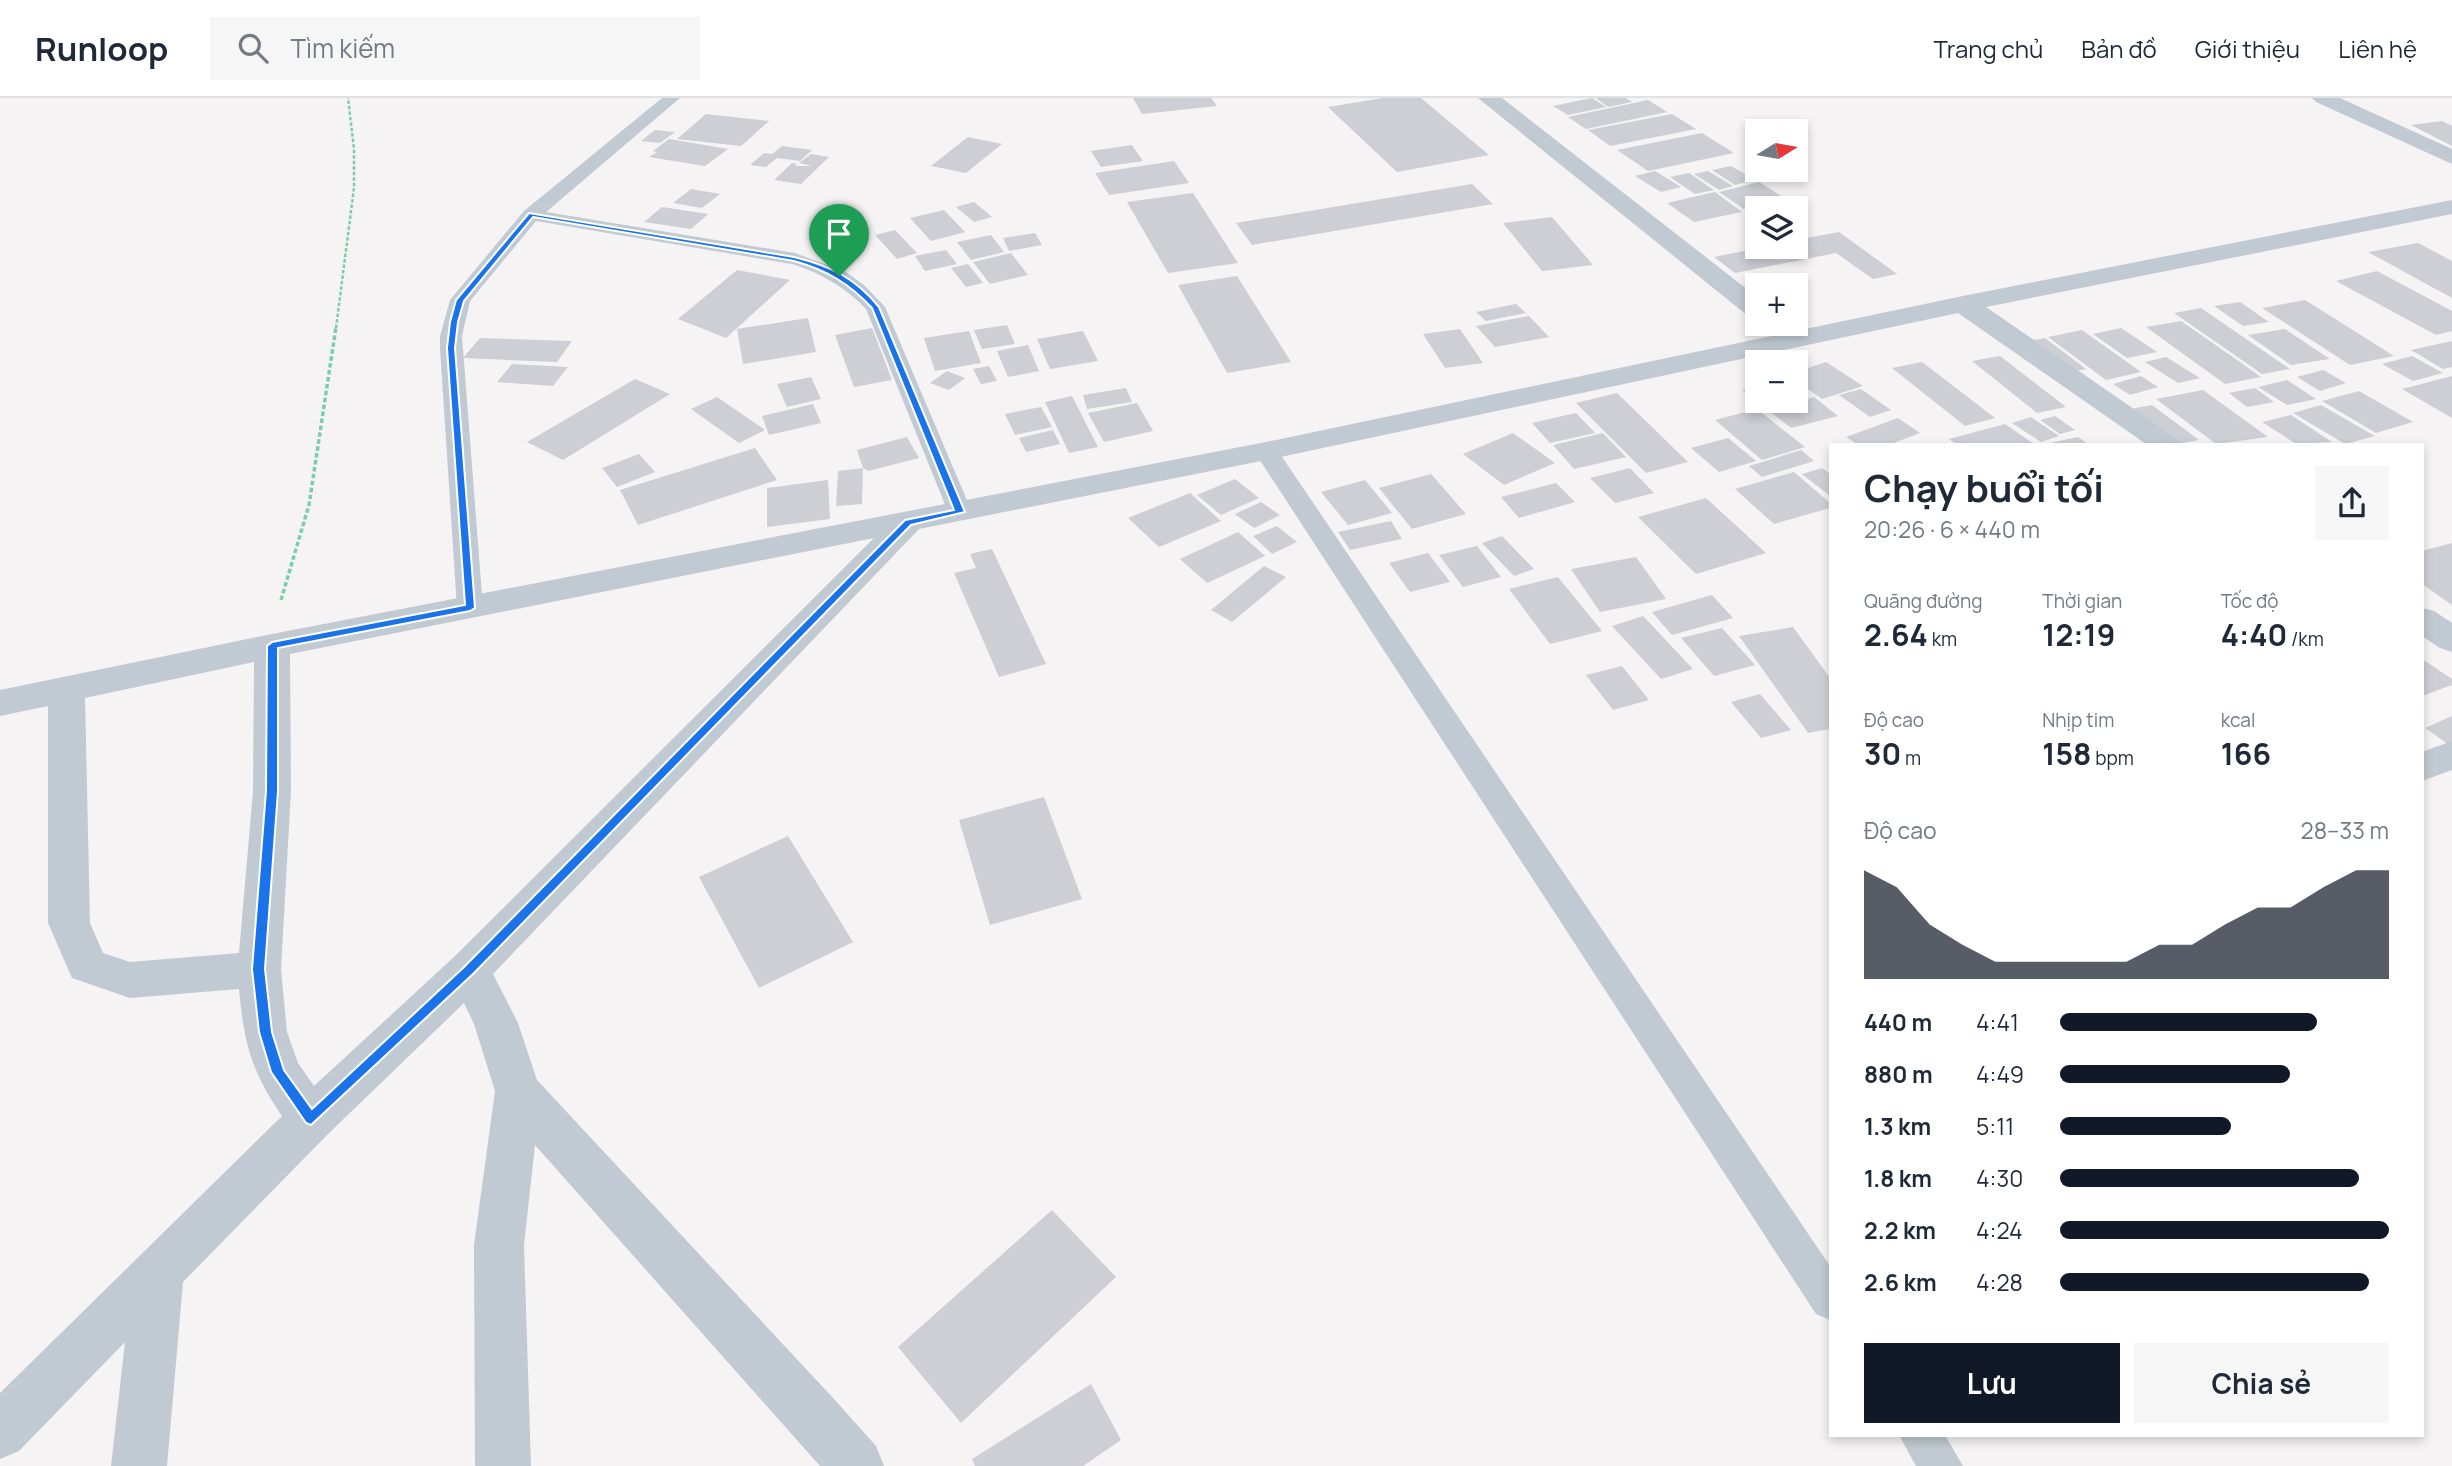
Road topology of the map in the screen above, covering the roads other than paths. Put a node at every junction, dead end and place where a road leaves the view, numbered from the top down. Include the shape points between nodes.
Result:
1 (672, 98) edge
2 (1489, 98) edge
3 (2323, 98) edge
4 (2452, 157) edge
5 (2452, 207) edge
6 (531, 215) junction
7 (1745, 301) edge
8 (1963, 304) junction
9 (1808, 328) edge
10 (1768, 336) edge
11 (2164, 443) edge
12 (1266, 451) junction
13 (960, 512) junction
14 (908, 522) junction
15 (470, 608) junction
16 (2424, 621) edge
17 (2452, 640) edge
18 (272, 646) junction
19 (67, 689) junction
20 (0, 703) edge
21 (2452, 755) edge
22 (2424, 766) edge
23 (259, 969) junction
24 (469, 970) junction
25 (518, 1091) junction
26 (311, 1119) junction
27 (159, 1272) junction
28 (1829, 1298) edge
29 (0, 1432) edge
30 (1921, 1437) edge
31 (139, 1466) edge
32 (503, 1466) edge
33 (856, 1466) edge
34 (1941, 1466) edge

1 - 6 lane
2 - 7 street
3 - 4 street
5 - 8 street
6 - 13 lane via 794,259 839,276 875,307
6 - 15 lane via 460,300 451,335
8 - 9 street
8 - 11 street
10 - 12 street
12 - 13 street
12 - 28 lane
13 - 14 street
14 - 15 street
14 - 24 street
15 - 18 street
16 - 17 street
18 - 19 street
18 - 23 street via 272,791
19 - 20 street
19 - 23 street via 69,923 87,965 130,980
21 - 22 street
23 - 26 street via 265,1032 278,1072
24 - 25 street via 496,1023
24 - 26 street
25 - 32 street via 499,1245
25 - 33 street
26 - 27 street
27 - 29 street
27 - 31 street
30 - 34 lane

